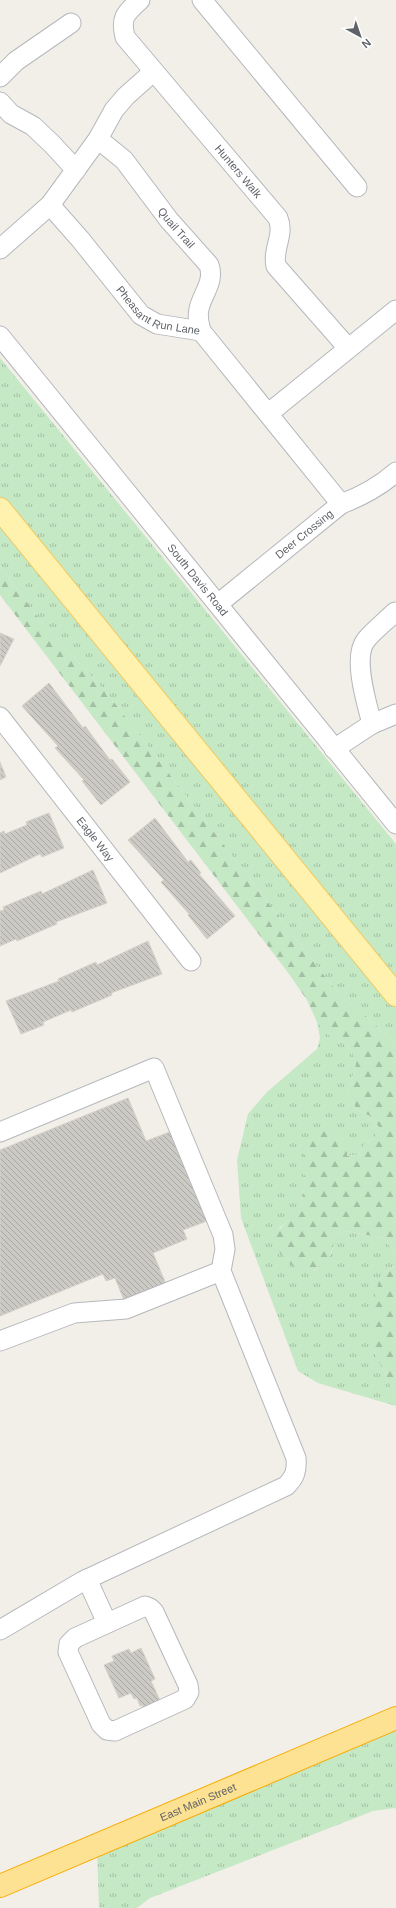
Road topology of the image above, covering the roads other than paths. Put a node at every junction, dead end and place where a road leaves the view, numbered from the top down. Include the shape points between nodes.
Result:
1 (140, 0) edge
2 (202, 0) edge
3 (71, 23) dead end
4 (153, 72) junction
5 (0, 78) edge
6 (0, 102) edge
7 (98, 139) junction
8 (76, 170) junction
9 (357, 187) dead end
10 (50, 205) junction
11 (0, 249) edge
12 (396, 310) edge
13 (201, 331) junction
14 (0, 336) edge
15 (348, 348) junction
16 (269, 413) junction
17 (396, 472) edge
18 (341, 504) junction
19 (0, 509) edge
20 (218, 604) junction
21 (395, 612) dead end
22 (396, 714) edge
23 (0, 717) edge
24 (372, 724) junction
25 (334, 749) junction
26 (396, 824) edge
27 (191, 961) dead end
28 (396, 995) edge
29 (0, 1132) edge
30 (221, 1271) junction
31 (0, 1341) edge
32 (87, 1579) junction
33 (107, 1623) junction
34 (0, 1630) edge
35 (396, 1718) edge
36 (0, 1886) edge

1 - 4 street, Hunters Walk via 125,14 122,25 124,37
2 - 9 street
3 - 5 street via 16,61
4 - 7 street via 114,110
4 - 15 street, Hunters Walk via 278,218 281,229 275,258 276,266
6 - 8 street via 11,114 33,126
7 - 8 street
7 - 13 street, Quail Trail via 124,160 169,220 209,265 210,281 199,308
8 - 10 street
10 - 11 street
10 - 13 street, Pheasant Run Lane via 141,315 157,324
12 - 15 street
13 - 16 street, Pheasant Run Lane
14 - 20 street, South Davis Road
15 - 16 street
16 - 18 street, Pheasant Run Lane
17 - 18 street, Deer Crossing via 380,486
18 - 20 street, Deer Crossing
19 - 28 main road
20 - 25 street, South Davis Road
21 - 24 street via 365,640 362,648 362,676
22 - 24 street
23 - 27 street, Eagle Way
24 - 25 street
25 - 26 street, South Davis Road
29 - 30 street via 154,1068 223,1235 225,1249
30 - 31 street via 126,1309 74,1313
30 - 32 street via 296,1458 297,1471 286,1486 269,1495
32 - 33 street
32 - 34 street
33 - 33 street via 75,1638 69,1644 68,1652 101,1724 107,1730 115,1731 185,1699 189,1692 188,1685 150,1608 145,1606
35 - 36 highway, East Main Street

